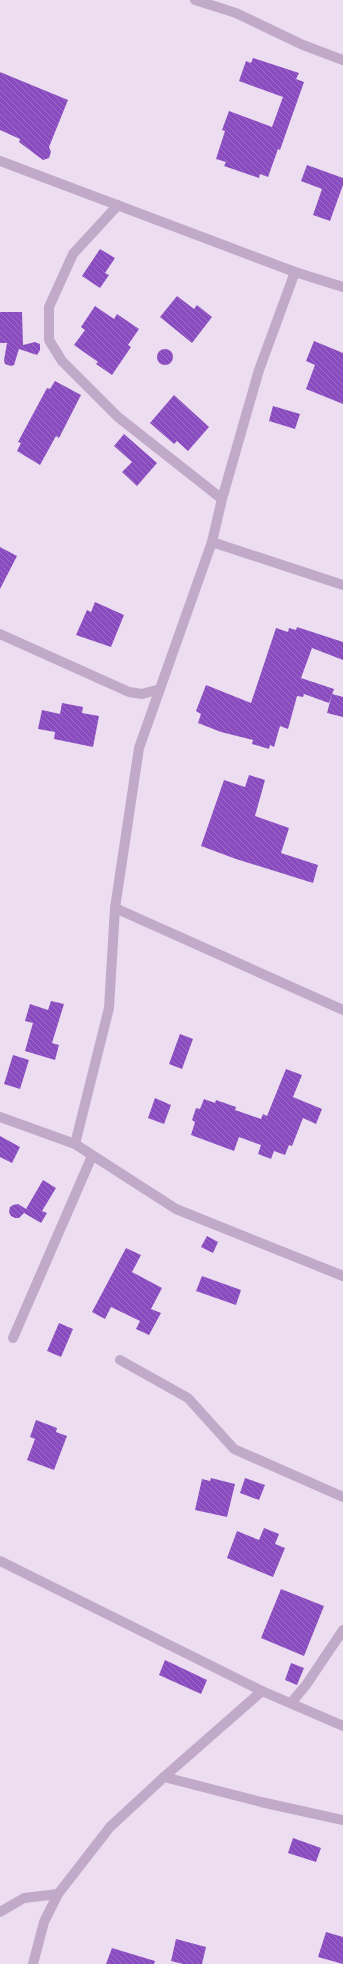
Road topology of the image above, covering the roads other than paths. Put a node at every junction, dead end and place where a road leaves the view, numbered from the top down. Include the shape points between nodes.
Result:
1 (196, 0) edge
2 (343, 60) edge
3 (0, 161) edge
4 (118, 206) junction
5 (295, 272) junction
6 (343, 288) edge
7 (222, 499) junction
8 (212, 542) junction
9 (343, 585) edge
10 (0, 634) edge
11 (160, 689) junction
12 (115, 908) junction
13 (343, 1010) edge
14 (0, 1117) edge
15 (75, 1144) junction
16 (92, 1156) junction
17 (343, 1276) edge
18 (13, 1338) dead end
19 (120, 1360) dead end
20 (343, 1497) edge
21 (0, 1561) edge
22 (343, 1630) edge
23 (262, 1692) junction
24 (291, 1703) junction
25 (343, 1726) edge
26 (164, 1777) junction
27 (343, 1820) edge
28 (58, 1894) junction
29 (0, 1912) edge
30 (33, 1964) edge

1 - 2 street via 236,13 303,45
3 - 4 street
4 - 5 street
4 - 7 street via 73,254 49,307 49,340 62,361 118,417
5 - 6 street
5 - 7 street via 259,370
7 - 8 street
8 - 9 street
8 - 11 street
10 - 11 street via 129,692 142,694
11 - 12 street via 139,748
12 - 13 street
12 - 15 street via 109,1008
14 - 15 street
15 - 16 street
16 - 17 street via 176,1209
16 - 18 street
19 - 20 street via 188,1398 234,1449
21 - 23 street
22 - 24 street
23 - 24 street
23 - 26 street
24 - 25 street
26 - 27 street
26 - 28 street via 110,1827
28 - 29 street via 24,1898
28 - 30 street via 44,1922

